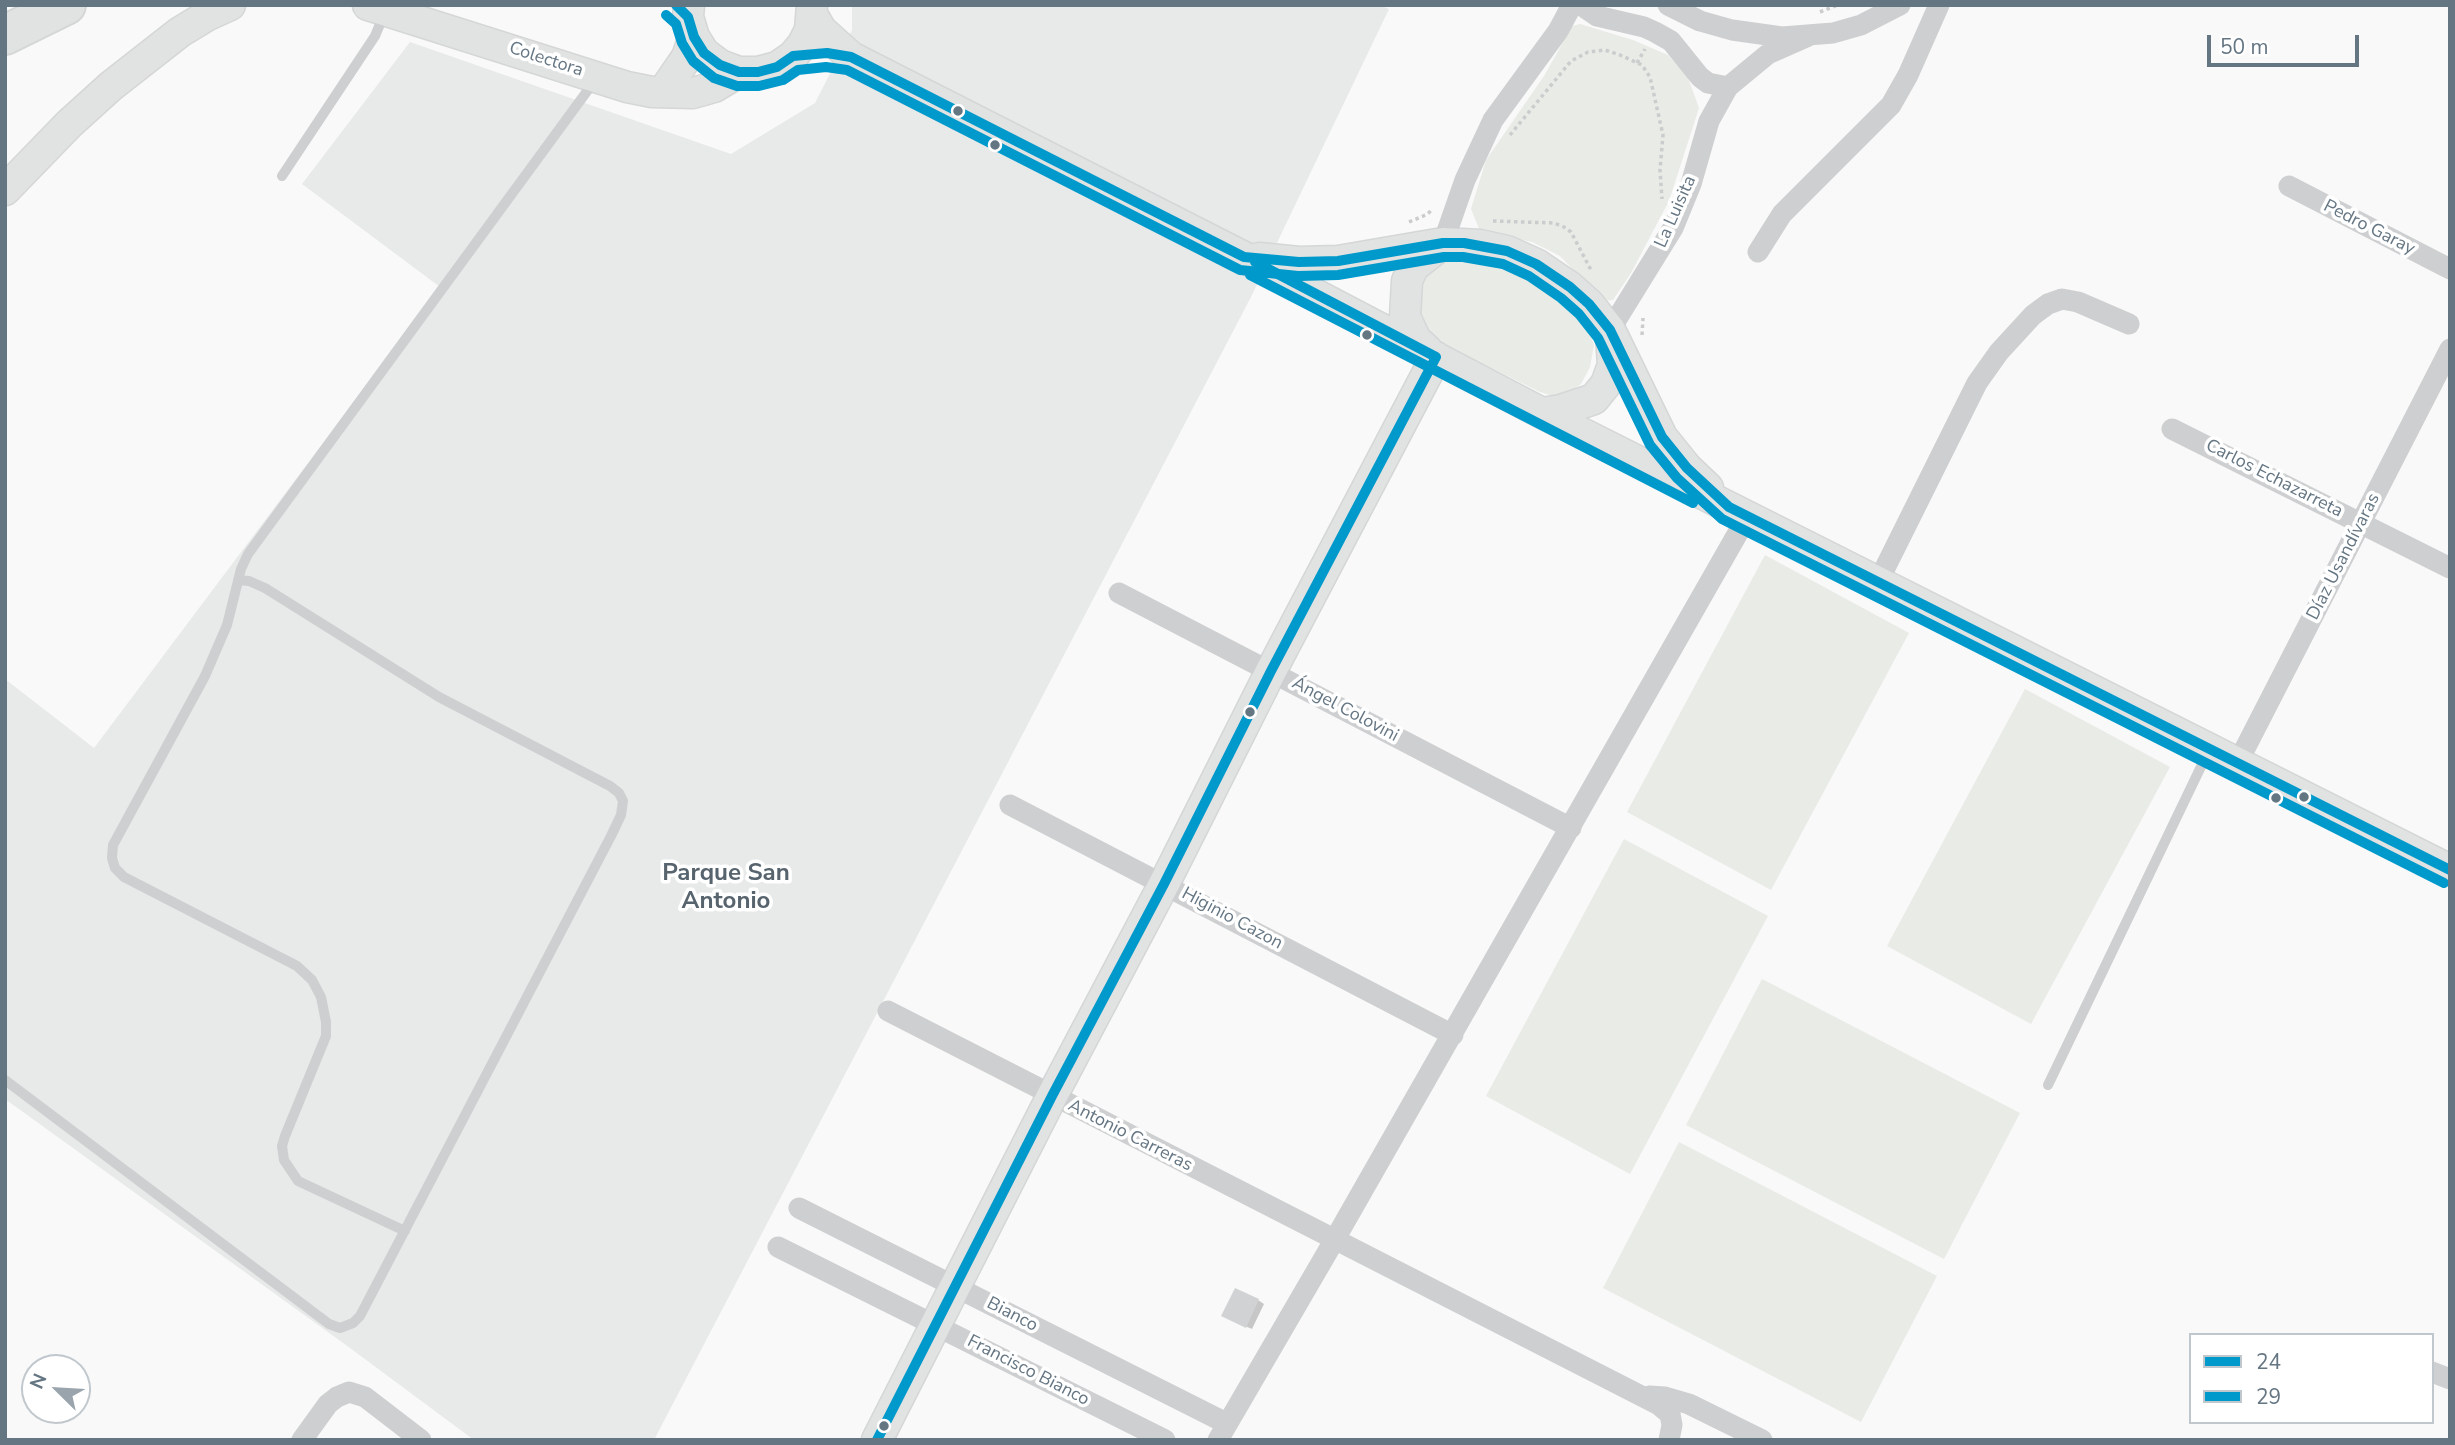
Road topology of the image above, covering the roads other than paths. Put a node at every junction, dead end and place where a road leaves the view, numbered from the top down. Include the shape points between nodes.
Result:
1 (66, 5) edge
2 (230, 5) edge
3 (1572, 5) edge
4 (1581, 5) edge
5 (1668, 5) edge
6 (1900, 5) edge
7 (1939, 5) edge
8 (377, 8) edge
9 (813, 10) edge
10 (686, 16) edge
11 (1732, 30) junction
12 (5, 35) edge
13 (1811, 35) junction
14 (793, 55) junction
15 (851, 57) junction
16 (1747, 69) junction
17 (739, 72) junction
18 (598, 77) junction
19 (1728, 87) junction
20 (663, 92) junction
21 (282, 176) dead end
22 (2289, 186) dead end
23 (5, 190) edge
24 (1443, 243) junction
25 (1758, 252) dead end
26 (1244, 257) junction
27 (2450, 269) edge
28 (2129, 324) dead end
29 (1610, 330) junction
30 (2450, 349) edge
31 (1436, 357) junction
32 (1542, 412) junction
33 (2172, 429) dead end
34 (1738, 512) junction
35 (2362, 523) junction
36 (2450, 568) edge
37 (239, 580) junction
38 (1878, 582) junction
39 (1119, 593) dead end
40 (1271, 671) junction
41 (2210, 750) junction
42 (2237, 764) junction
43 (1010, 805) dead end
44 (1571, 828) junction
45 (2450, 870) edge
46 (1164, 884) junction
47 (888, 1011) dead end
48 (1453, 1035) junction
49 (5, 1080) edge
50 (2049, 1085) dead end
51 (1052, 1096) junction
52 (799, 1208) dead end
53 (405, 1231) junction
54 (1335, 1240) junction
55 (778, 1247) dead end
56 (955, 1286) junction
57 (936, 1325) junction
58 (2434, 1372) edge
59 (2450, 1379) edge
60 (1640, 1396) junction
61 (1222, 1431) edge
62 (302, 1440) edge
63 (421, 1440) edge
64 (877, 1440) edge
65 (1165, 1440) edge
66 (1669, 1440) edge
67 (1762, 1440) edge

1 - 12 highway
2 - 23 main road via 180,33 111,86
3 - 24 street via 1497,114 1476,155
4 - 19 street via 1597,16 1656,32 1671,41 1700,77
5 - 11 street, La Luisita
6 - 13 street, La Luisita via 1861,25
7 - 25 street via 1891,105 1782,214
8 - 18 main road, Colectora
8 - 21 lane via 375,36
9 - 14 main road via 810,30
9 - 15 main road via 821,30
10 - 17 main road via 704,53
10 - 20 main road via 679,70
11 - 13 street, La Luisita via 1782,37
11 - 16 street via 1747,50
13 - 16 street, La Luisita
14 - 15 main road
14 - 17 main road via 777,67
15 - 26 main road
16 - 19 street, La Luisita
17 - 20 main road, Colectora via 693,93
18 - 20 main road, Colectora
18 - 37 lane via 247,554
19 - 29 street, La Luisita via 1709,121 1674,225
22 - 27 street, Pedro Garay
24 - 26 main road via 1338,261
24 - 29 main road via 1507,251 1536,264 1570,287
24 - 31 main road via 1413,267 1405,296 1405,317 1416,340
26 - 31 main road
28 - 38 street via 2062,299 2033,315 1977,383
29 - 32 main road via 1613,365 1606,384 1594,398
29 - 34 main road via 1662,437 1687,468
30 - 35 street, Díaz Usandívaras
31 - 32 main road
31 - 40 main road
32 - 34 main road
33 - 35 street, Carlos Echazarreta
34 - 38 main road
34 - 44 street
35 - 36 street, Carlos Echazarreta
35 - 42 street, Díaz Usandívaras
37 - 53 lane via 228,625 205,676 113,845 112,858 124,877 296,967 312,980 321,997 326,1036 285,1136 284,1160 298,1181
37 - 53 lane via 265,588 439,697 610,786 623,801 611,836
38 - 41 main road
39 - 40 street, Ángel Colovini
40 - 44 street, Ángel Colovini
40 - 46 main road
41 - 42 main road
41 - 50 lane
42 - 45 main road
43 - 46 street, Higinio Cazon
44 - 48 street
46 - 48 street, Higinio Cazon
46 - 51 main road
47 - 51 street, Antonio Carreras
48 - 54 street
49 - 53 lane via 329,1324 340,1328 360,1316
51 - 54 street, Antonio Carreras
51 - 56 main road
52 - 56 street, Bianco
54 - 60 street, Antonio Carreras
54 - 61 street
55 - 57 street, Francisco Bianco
56 - 57 main road
56 - 61 street, Bianco
57 - 64 main road
57 - 65 street, Francisco Bianco
58 - 59 street
60 - 66 street, Antonio Carreras via 1670,1415
60 - 67 street via 1689,1404
62 - 63 street via 328,1404 349,1392 365,1397

